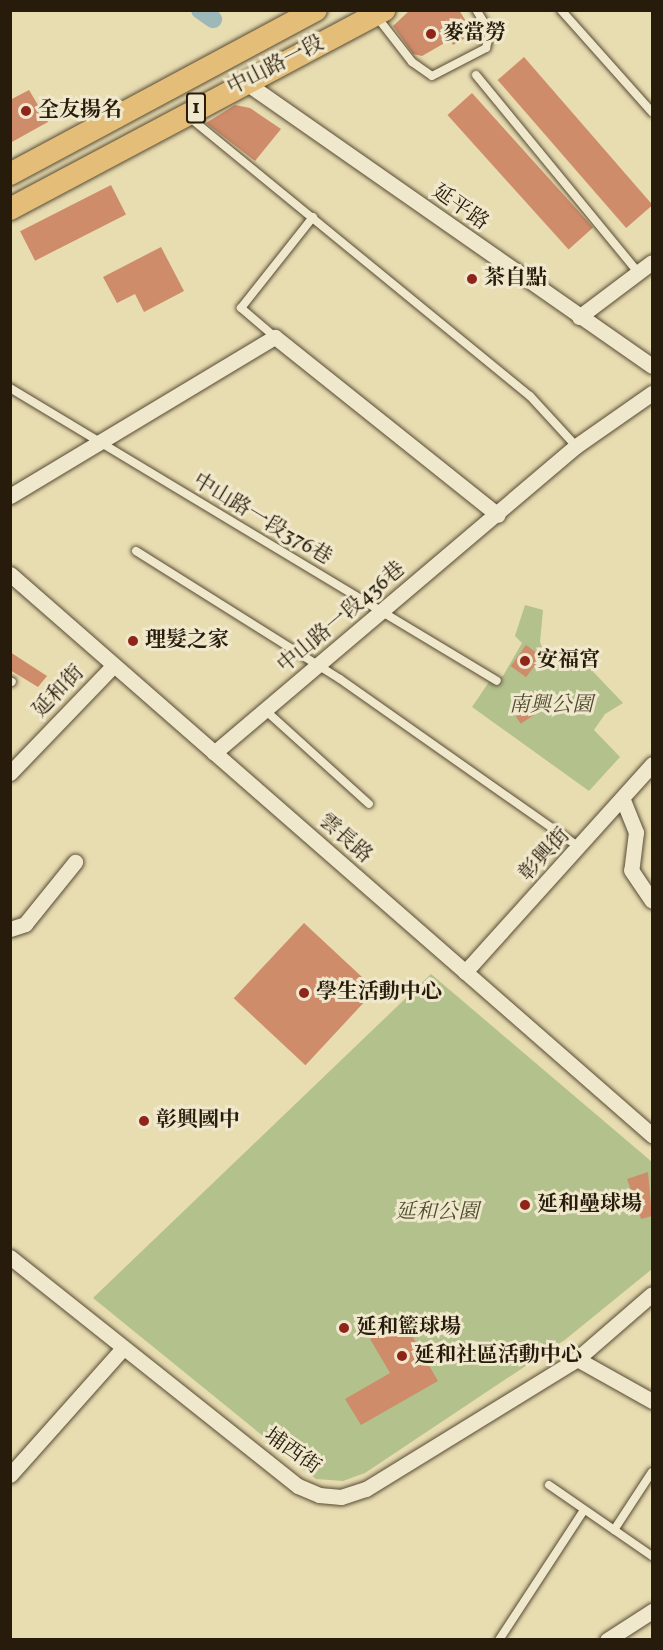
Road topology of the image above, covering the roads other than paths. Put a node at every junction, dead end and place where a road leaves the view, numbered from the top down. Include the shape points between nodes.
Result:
1 (316, 10) edge
2 (476, 10) edge
3 (561, 10) edge
4 (377, 12) edge
5 (476, 75) dead end
6 (245, 82) junction
7 (652, 112) edge
8 (185, 114) junction
9 (10, 174) edge
10 (10, 209) edge
11 (313, 217) junction
12 (652, 262) edge
13 (637, 271) junction
14 (579, 317) junction
15 (275, 337) junction
16 (652, 366) edge
17 (10, 388) edge
18 (652, 393) edge
19 (101, 444) junction
20 (576, 446) junction
21 (10, 496) edge
22 (498, 515) junction
23 (135, 550) dead end
24 (10, 574) edge
25 (382, 613) junction
26 (113, 666) junction
27 (316, 667) junction
28 (497, 681) dead end
29 (265, 710) junction
30 (214, 753) junction
31 (652, 764) edge
32 (10, 773) edge
33 (622, 800) junction
34 (369, 804) dead end
35 (581, 848) junction
36 (75, 862) dead end
37 (652, 901) edge
38 (10, 929) edge
39 (465, 972) junction
40 (652, 1135) edge
41 (10, 1257) edge
42 (652, 1294) edge
43 (123, 1348) junction
44 (577, 1359) junction
45 (652, 1401) edge
46 (652, 1472) edge
47 (10, 1475) edge
48 (549, 1485) dead end
49 (584, 1510) junction
50 (614, 1530) junction
51 (652, 1556) edge
52 (652, 1611) edge
53 (499, 1640) edge
54 (607, 1640) edge

1 - 9 main road, 中山路一段 / 1
2 - 4 lane via 490,32 486,48 432,76 412,62
3 - 7 lane
4 - 6 main road, 中山路一段 / 1
5 - 13 lane
6 - 8 main road, 中山路一段 / 1
6 - 14 street, 延平路
8 - 10 main road, 中山路一段 / 1
8 - 11 lane
11 - 15 lane via 242,308
11 - 20 lane via 530,396
12 - 13 street
13 - 14 street
14 - 16 street, 延平路
15 - 19 street
15 - 22 street
17 - 19 lane, 中山路一段376巷
18 - 20 street, 中山路一段436巷
19 - 21 street
19 - 25 lane, 中山路一段376巷
20 - 22 street, 中山路一段436巷
22 - 25 street, 中山路一段436巷
23 - 27 lane
24 - 26 street, 雲長路
25 - 27 street, 中山路一段436巷
25 - 28 lane, 中山路一段376巷
26 - 30 street, 雲長路
26 - 32 street, 延和街
27 - 29 street, 中山路一段436巷
27 - 35 lane
29 - 30 street, 中山路一段436巷
29 - 34 lane
30 - 39 street, 雲長路
31 - 33 street, 彰興街
33 - 35 street, 彰興街
33 - 37 street via 636,832 631,870
35 - 39 street, 彰興街
36 - 38 street via 25,924
39 - 40 street, 雲長路
41 - 43 street, 埔西街
42 - 44 street, 埔西街
43 - 44 street, 埔西街 via 298,1486 319,1495 341,1497 366,1489
43 - 47 street
44 - 45 street
46 - 50 lane
48 - 49 lane
49 - 50 lane
49 - 53 lane
50 - 51 lane
52 - 54 street

